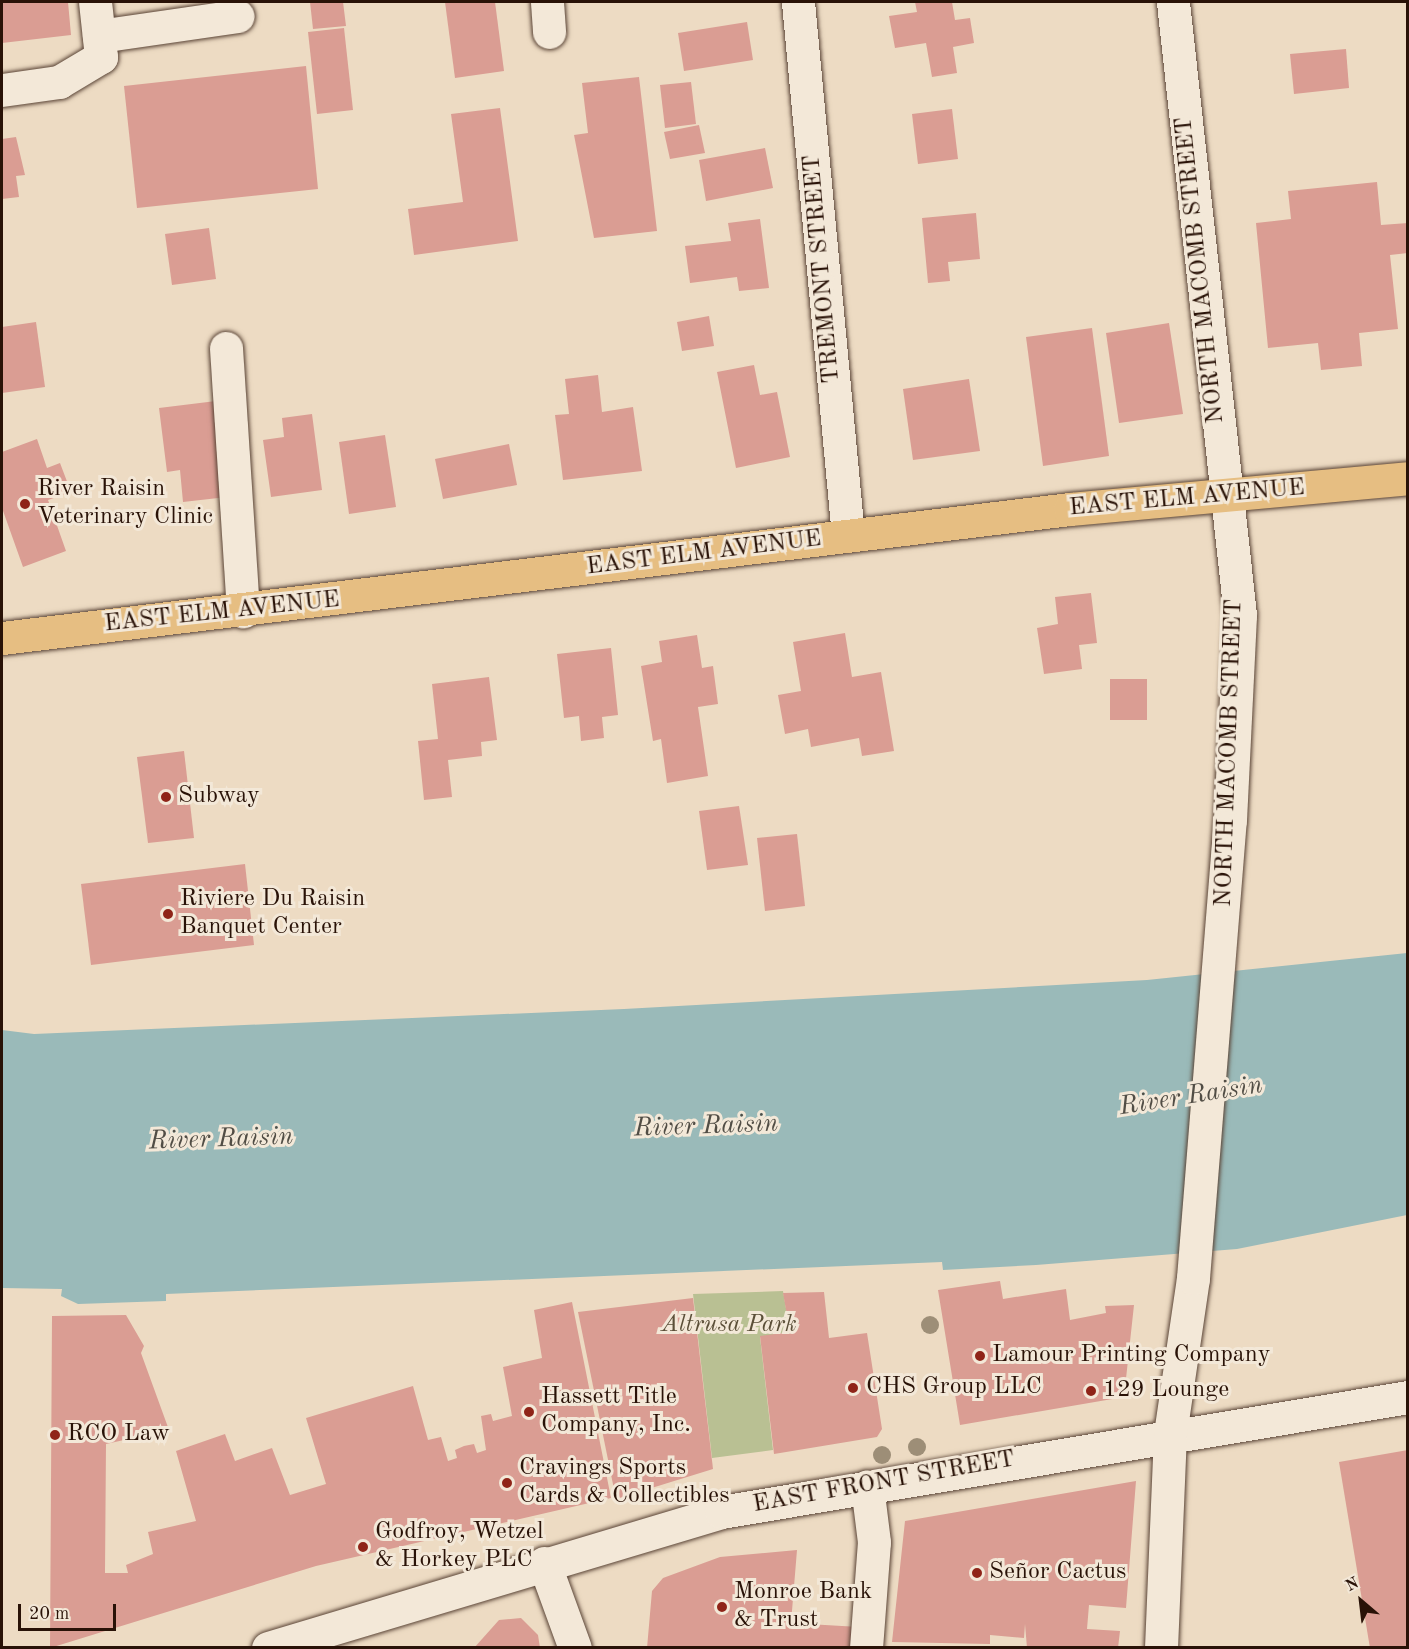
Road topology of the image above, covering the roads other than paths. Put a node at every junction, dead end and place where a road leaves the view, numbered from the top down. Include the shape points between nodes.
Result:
1 (95, 2) edge
2 (798, 2) edge
3 (1173, 2) edge
4 (238, 16) dead end
5 (99, 36) junction
6 (2, 90) edge
7 (226, 348) dead end
8 (1407, 478) edge
9 (1224, 494) junction
10 (848, 536) junction
11 (243, 611) junction
12 (2, 638) edge
13 (1407, 1397) edge
14 (1170, 1434) junction
15 (867, 1486) junction
16 (544, 1563) junction
17 (282, 1645) edge
18 (575, 1647) edge
19 (866, 1647) edge
20 (1161, 1647) edge

1 - 5 street
2 - 10 street, TREMONT STREET
3 - 9 street, NORTH MACOMB STREET
4 - 5 street
5 - 6 street via 101,57 58,82
7 - 11 street
8 - 9 main road, EAST ELM AVENUE
9 - 10 main road, EAST ELM AVENUE
9 - 14 street, NORTH MACOMB STREET via 1240,615 1221,951 1193,1278
10 - 11 main road, EAST ELM AVENUE
11 - 12 main road, EAST ELM AVENUE
13 - 14 street, EAST FRONT STREET
14 - 15 street, EAST FRONT STREET
14 - 20 street, NORTH MACOMB STREET
15 - 16 street, EAST FRONT STREET via 701,1517
15 - 19 street via 874,1542
16 - 17 street, EAST FRONT STREET
16 - 18 street

